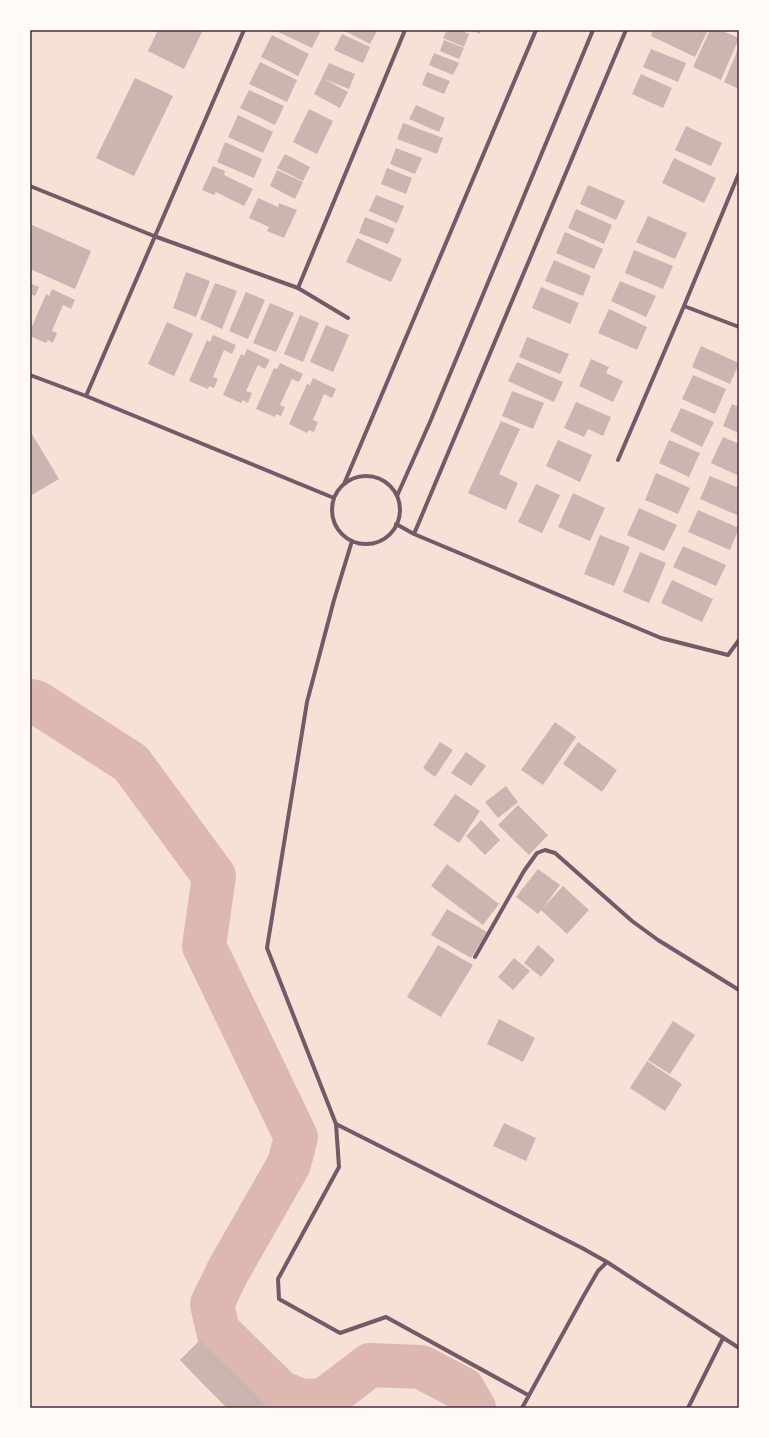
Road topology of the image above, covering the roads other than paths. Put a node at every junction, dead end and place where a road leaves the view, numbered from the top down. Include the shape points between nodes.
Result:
1 (244, 30) edge
2 (404, 30) edge
3 (536, 30) edge
4 (593, 30) edge
5 (626, 30) edge
6 (739, 173) edge
7 (30, 186) edge
8 (154, 236) junction
9 (298, 288) junction
10 (684, 306) junction
11 (348, 318) dead end
12 (739, 328) edge
13 (30, 376) edge
14 (86, 396) junction
15 (618, 460) dead end
16 (344, 484) junction
17 (397, 496) junction
18 (334, 498) junction
19 (396, 524) junction
20 (414, 534) junction
21 (352, 541) junction
22 (739, 640) edge
23 (475, 957) dead end
24 (739, 990) edge
25 (336, 1124) junction
26 (606, 1262) junction
27 (723, 1338) junction
28 (739, 1348) edge
29 (528, 1395) junction
30 (522, 1408) edge
31 (688, 1408) edge

1 - 8 street
2 - 9 street
3 - 16 street
4 - 17 street
5 - 20 street
6 - 10 street
7 - 8 street
8 - 9 street
8 - 14 street
9 - 11 street
10 - 12 street
10 - 15 street
13 - 14 street
14 - 18 street
16 - 17 street via 360,476 369,476 386,482
16 - 18 street
17 - 19 street via 399,510
18 - 21 street via 335,523
19 - 20 street
19 - 21 street via 392,532 378,542
20 - 22 street via 661,638 728,655
21 - 25 street via 307,702 266,948
23 - 24 street via 524,871 537,853 545,850 555,853 632,921 658,940
25 - 26 street
25 - 29 street via 339,1167 278,1279 278,1299 340,1333 386,1317
26 - 27 street
26 - 29 street via 598,1271
27 - 28 street
27 - 31 street
29 - 30 street

